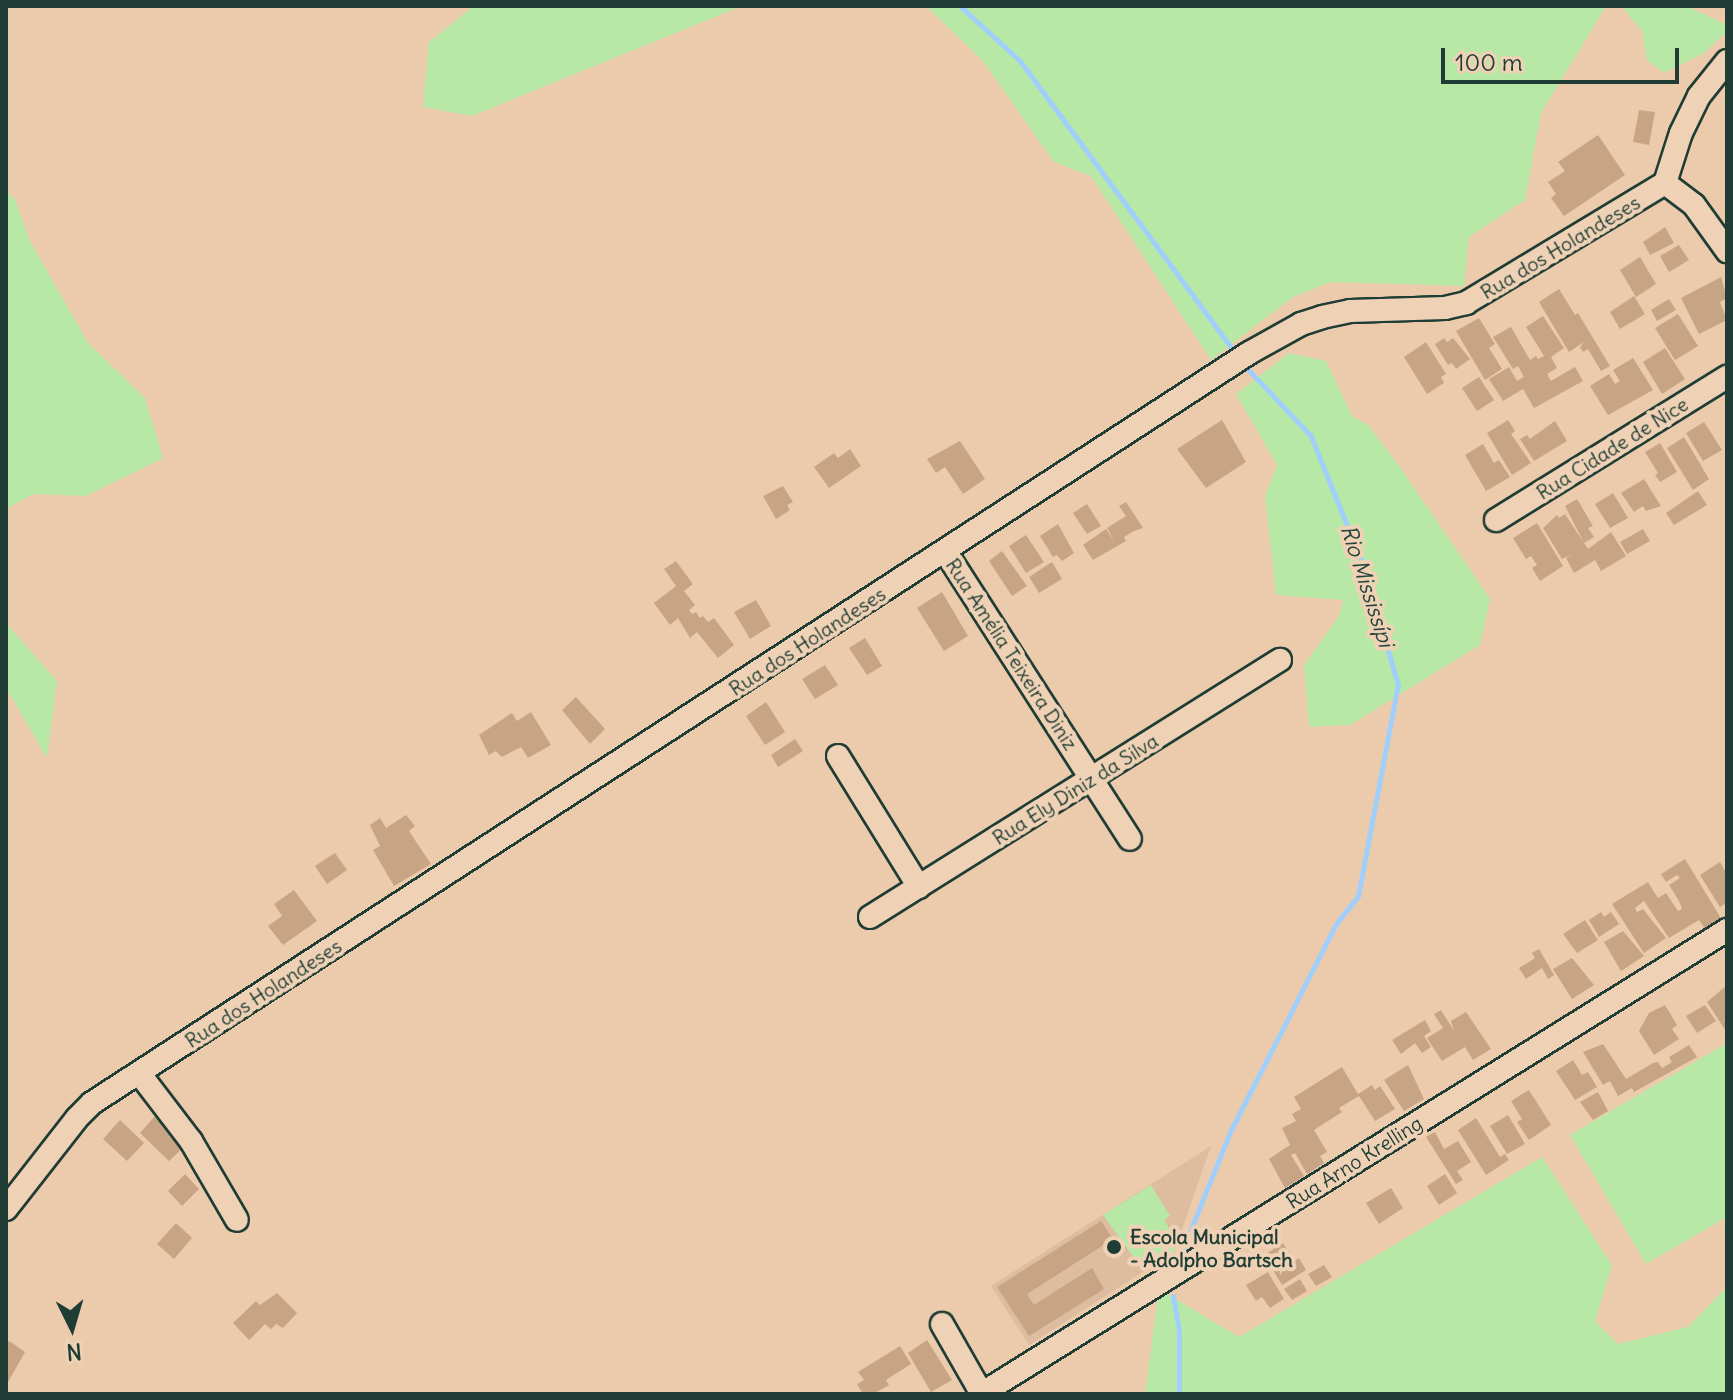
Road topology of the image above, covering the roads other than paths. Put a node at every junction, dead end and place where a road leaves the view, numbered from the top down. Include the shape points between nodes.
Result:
1 (1727, 61) edge
2 (1665, 183) junction
3 (1727, 251) edge
4 (1727, 377) edge
5 (1496, 520) dead end
6 (945, 551) junction
7 (1280, 660) dead end
8 (838, 756) dead end
9 (1091, 779) junction
10 (1130, 839) dead end
11 (919, 887) junction
12 (870, 917) dead end
13 (1727, 930) edge
14 (139, 1073) junction
15 (6, 1209) edge
16 (237, 1220) dead end
17 (942, 1324) dead end
18 (982, 1394) edge

1 - 2 street via 1699,96
2 - 3 street via 1694,205
2 - 6 street, Rua dos Holandeses via 1466,303 1350,311 1301,324
4 - 5 street, Rua Cidade de Nice
6 - 9 street, Rua Amélia Teixeira Diniz
6 - 14 street, Rua dos Holandeses
7 - 9 street, Rua Ely Diniz da Silva
8 - 11 street
9 - 10 street, Rua Amélia Teixeira Diniz
9 - 11 street, Rua Ely Diniz da Silva
11 - 12 street, Rua Ely Diniz da Silva
13 - 18 street, Rua Arno Krelling
14 - 15 street, Rua dos Holandeses via 77,1118
14 - 16 street via 191,1141
17 - 18 street

